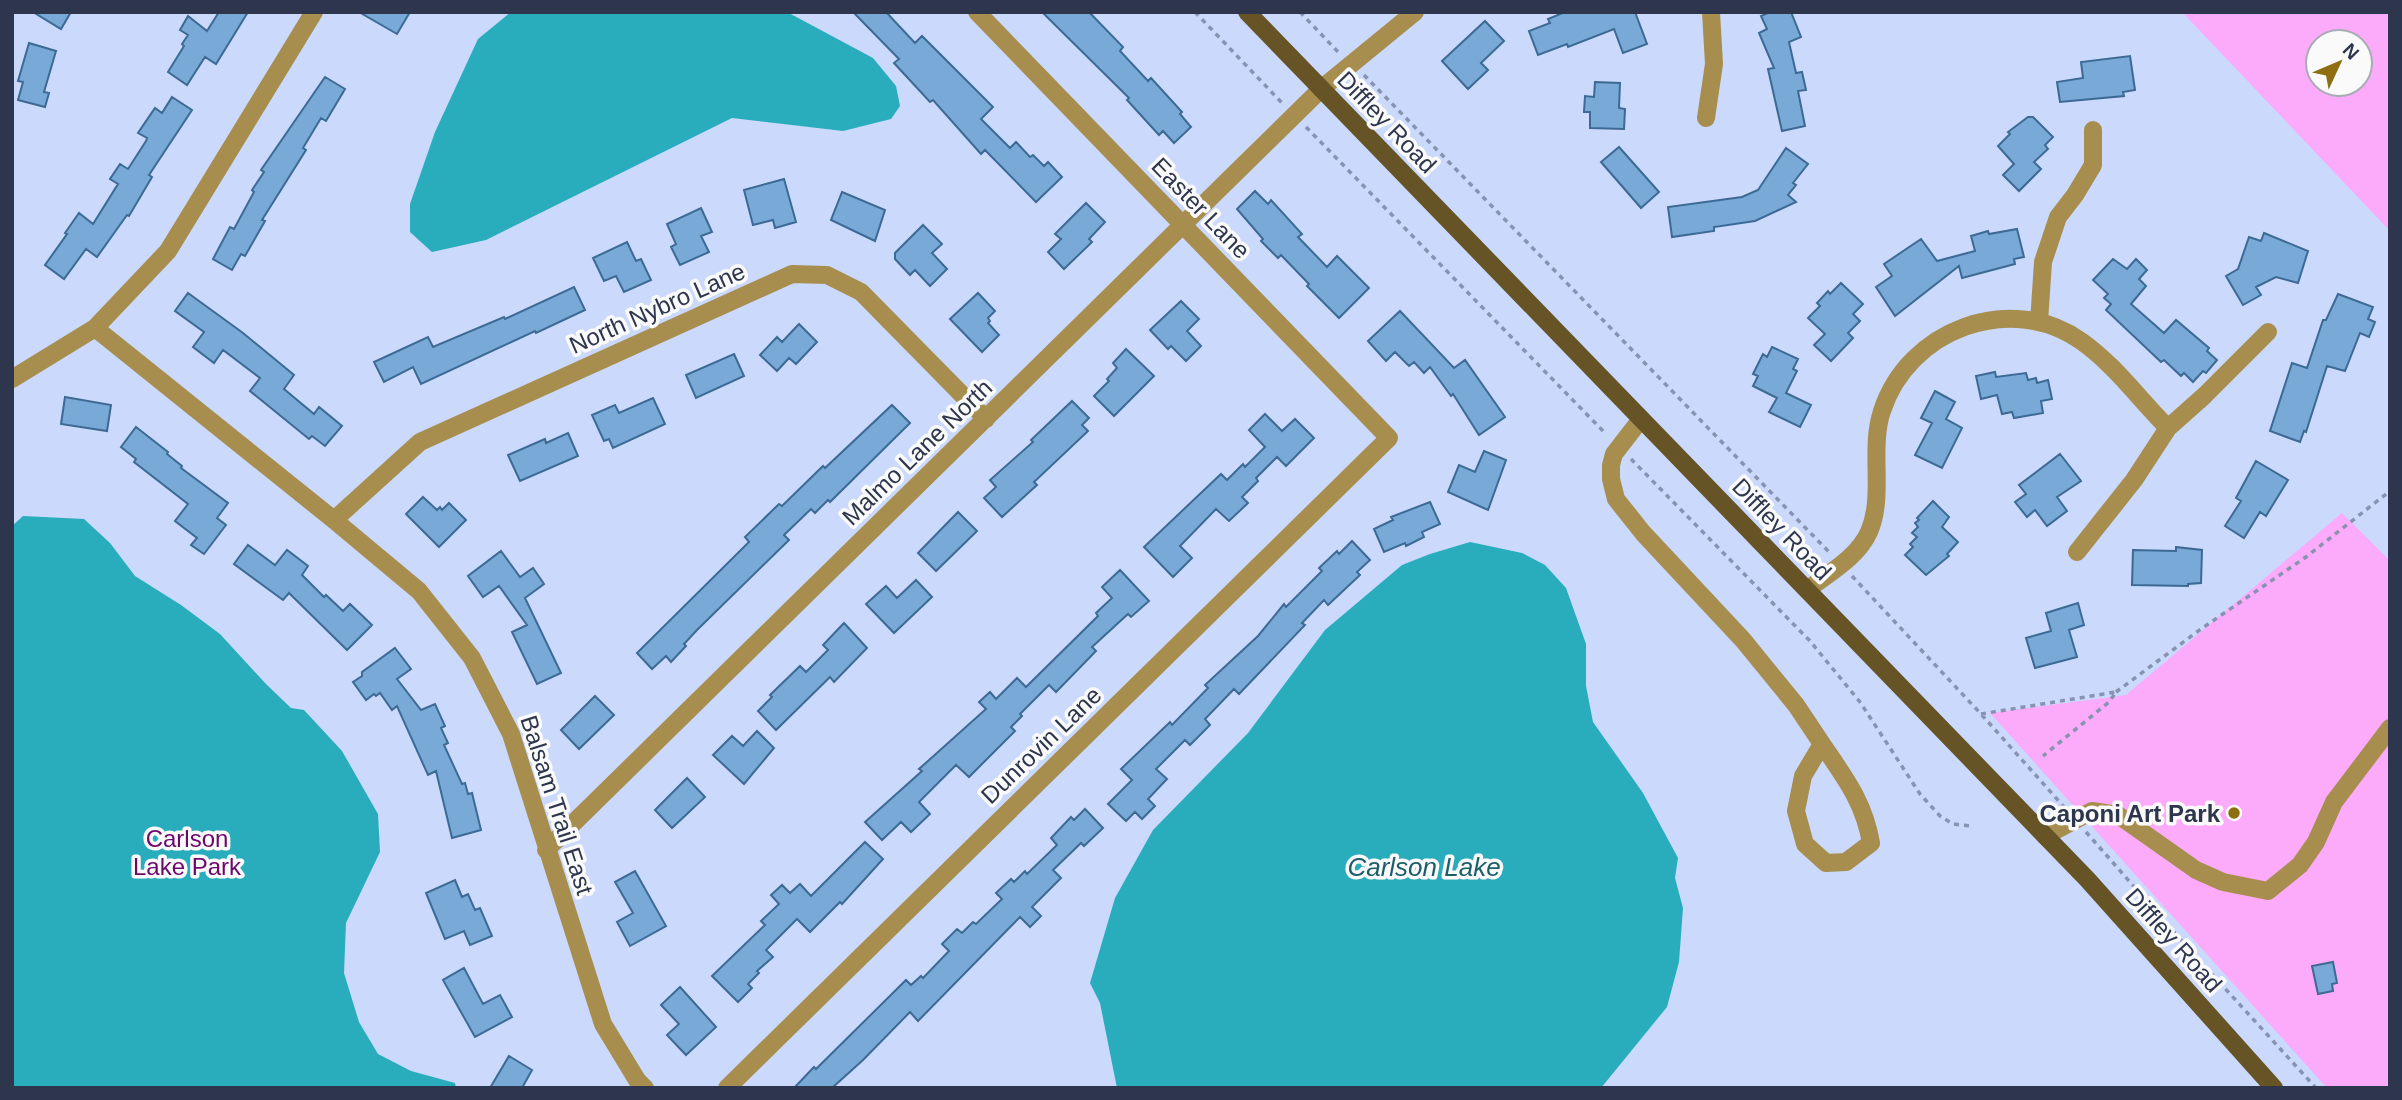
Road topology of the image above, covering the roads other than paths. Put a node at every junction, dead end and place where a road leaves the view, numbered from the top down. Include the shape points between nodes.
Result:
1 (314, 12) edge
2 (977, 12) edge
3 (1247, 12) edge
4 (1415, 12) edge
5 (1710, 12) edge
6 (1321, 89) junction
7 (1706, 118) dead end
8 (2093, 131) dead end
9 (1183, 225) junction
10 (2039, 322) junction
11 (96, 328) junction
12 (2268, 332) dead end
13 (12, 379) edge
14 (986, 419) junction
15 (1641, 419) junction
16 (2168, 428) junction
17 (1389, 438) joint
18 (334, 520) junction
19 (2077, 552) dead end
20 (1807, 590) junction
21 (2390, 728) edge
22 (1822, 744) junction
23 (2045, 836) junction
24 (546, 850) junction
25 (645, 1088) edge
26 (727, 1088) edge
27 (2274, 1088) edge

1 - 11 street via 168,251
2 - 9 street, Easter Lane
3 - 6 main road, Diffley Road
4 - 6 street, Malmo Lane North
5 - 7 street via 1714,64
6 - 9 street, Malmo Lane North
6 - 15 main road, Diffley Road
8 - 10 street via 2093,164 2058,217 2043,262
9 - 14 street, Malmo Lane North
9 - 17 street, Easter Lane
10 - 16 street via 2063,331 2096,353
10 - 20 street via 1974,323 1938,338 1910,362 1881,412 1869,532 1852,556
11 - 13 street
11 - 18 street, Balsam Trail East
12 - 16 street
14 - 18 street, North Nybro Lane via 861,292 827,275 792,274 420,442
14 - 24 street, Malmo Lane North
15 - 20 main road, Diffley Road
15 - 22 street via 1618,447 1611,464 1616,499 1743,640
16 - 19 street
17 - 26 street, Dunrovin Lane
18 - 24 street, Balsam Trail East via 419,591 472,658 511,734
20 - 23 main road, Diffley Road
21 - 23 street via 2334,802 2301,865 2268,891 2224,882 2196,870 2118,815 2092,811
22 - 22 street via 1867,818 1871,844 1846,862 1826,863 1805,844 1796,811 1802,776
23 - 27 main road, Diffley Road
24 - 25 street, Balsam Trail East via 603,1024

